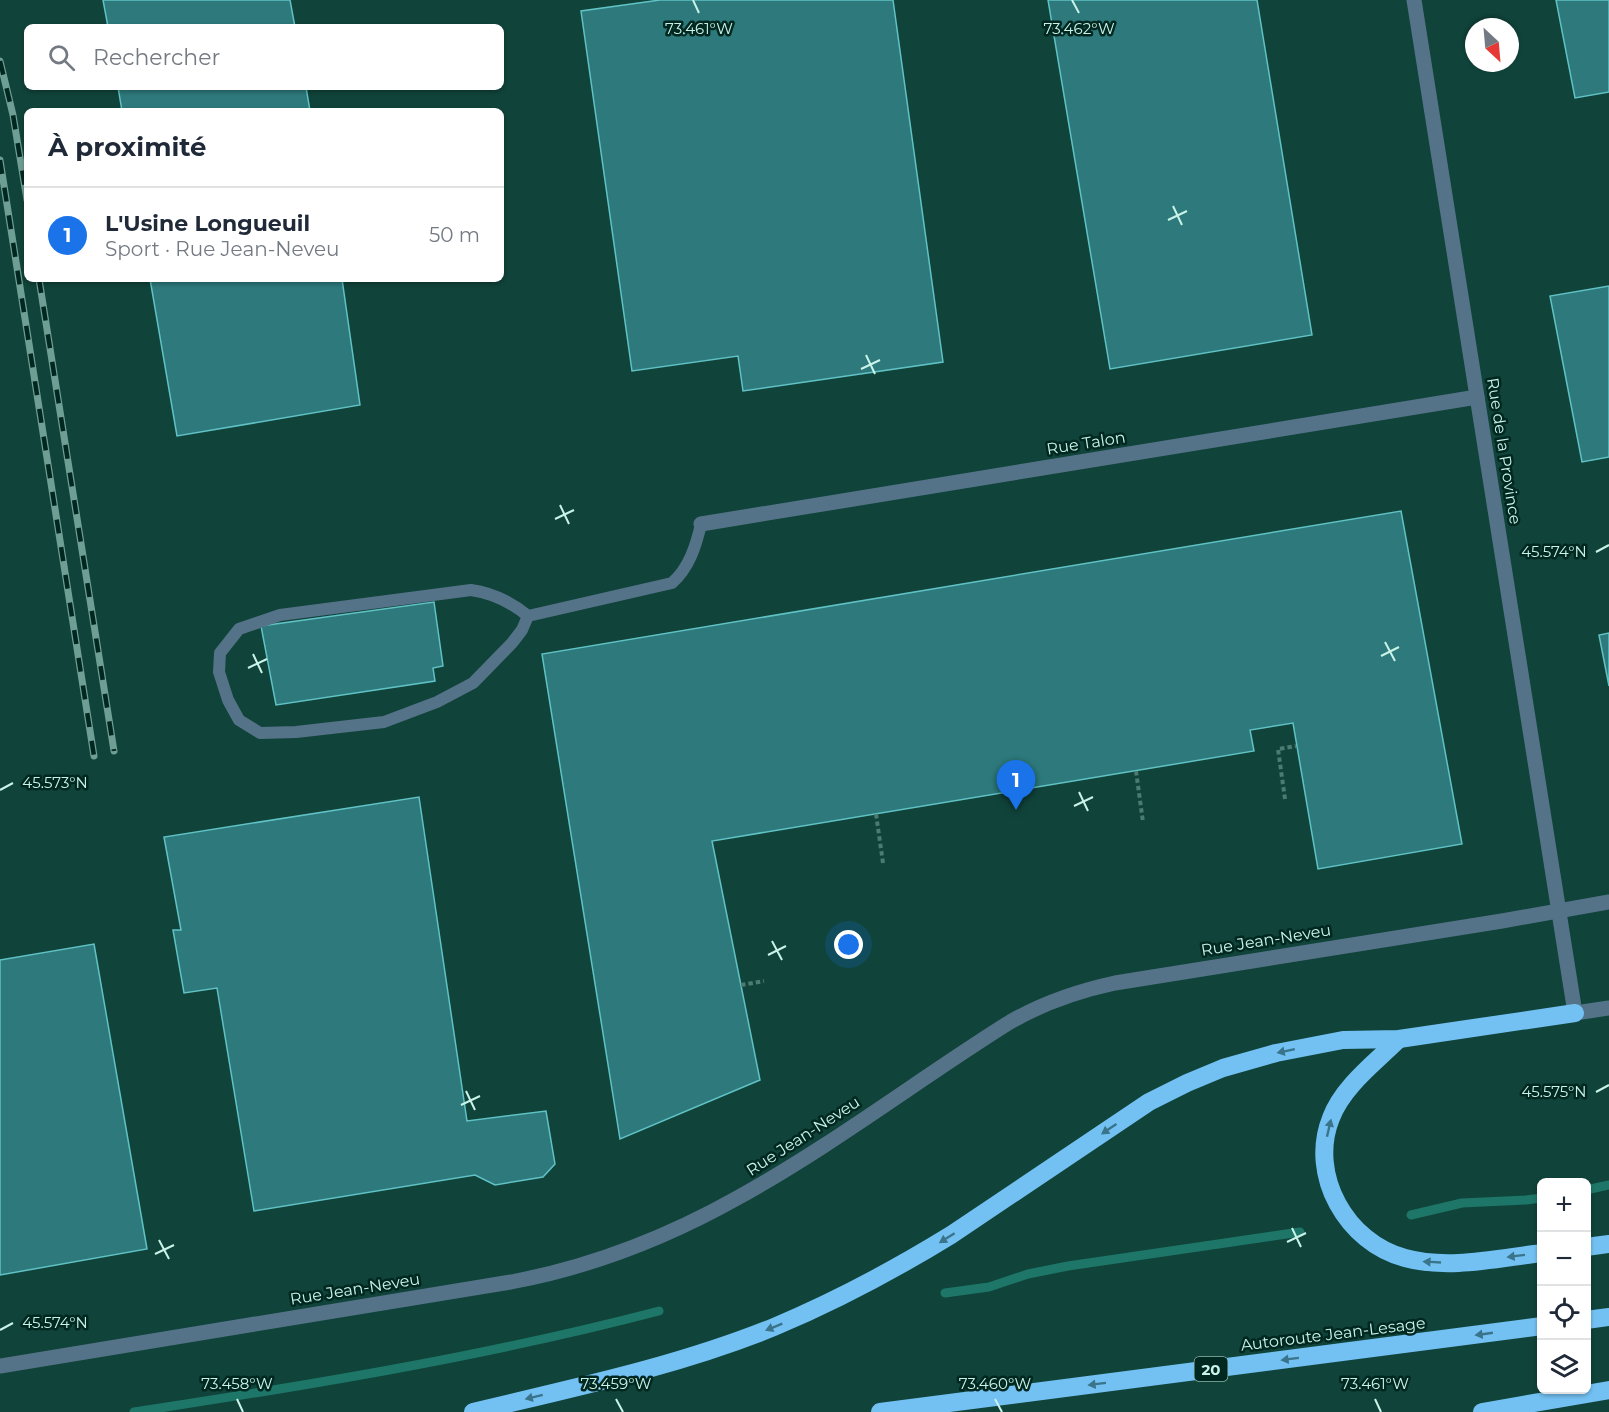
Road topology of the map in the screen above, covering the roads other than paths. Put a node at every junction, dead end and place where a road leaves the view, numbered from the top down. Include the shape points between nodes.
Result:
1 (1414, 0) edge
2 (1477, 397) junction
3 (701, 524) joint
4 (528, 616) junction
5 (1609, 902) edge
6 (1558, 911) junction
7 (1609, 1008) edge
8 (1575, 1013) junction
9 (1399, 1039) junction
10 (1609, 1244) edge
11 (1591, 1246) edge
12 (1537, 1254) edge
13 (1609, 1317) edge
14 (1591, 1319) edge
15 (1537, 1327) edge
16 (0, 1366) edge
17 (1609, 1390) edge
18 (473, 1412) edge
19 (880, 1412) edge
20 (1482, 1412) edge

1 - 2 street, Rue de la Province
2 - 3 street, Rue Talon
2 - 6 street, Rue de la Province
3 - 4 lane via 693,552 672,583
4 - 4 lane via 512,643 473,683 384,722 260,733 239,720 219,672 220,653 239,629 280,615 471,590 489,592
5 - 6 street, Rue Jean-Neveu
6 - 8 street, Rue de la Province
6 - 16 street, Rue Jean-Neveu via 1115,983 1060,998 1010,1022 739,1197 641,1244 577,1267 511,1282
7 - 8 street
8 - 9 highway
12 -> 9 highway via 1450,1263 1419,1261 1380,1248 1348,1221 1332,1193 1325,1164 1330,1119 1348,1090
9 -> 18 highway via 1343,1040 1310,1046 1203,1075 1149,1102 921,1254 839,1298 703,1352
10 - 11 highway
13 - 14 highway
15 -> 19 highway, Autoroute Jean-Lesage / 20
17 - 20 highway

